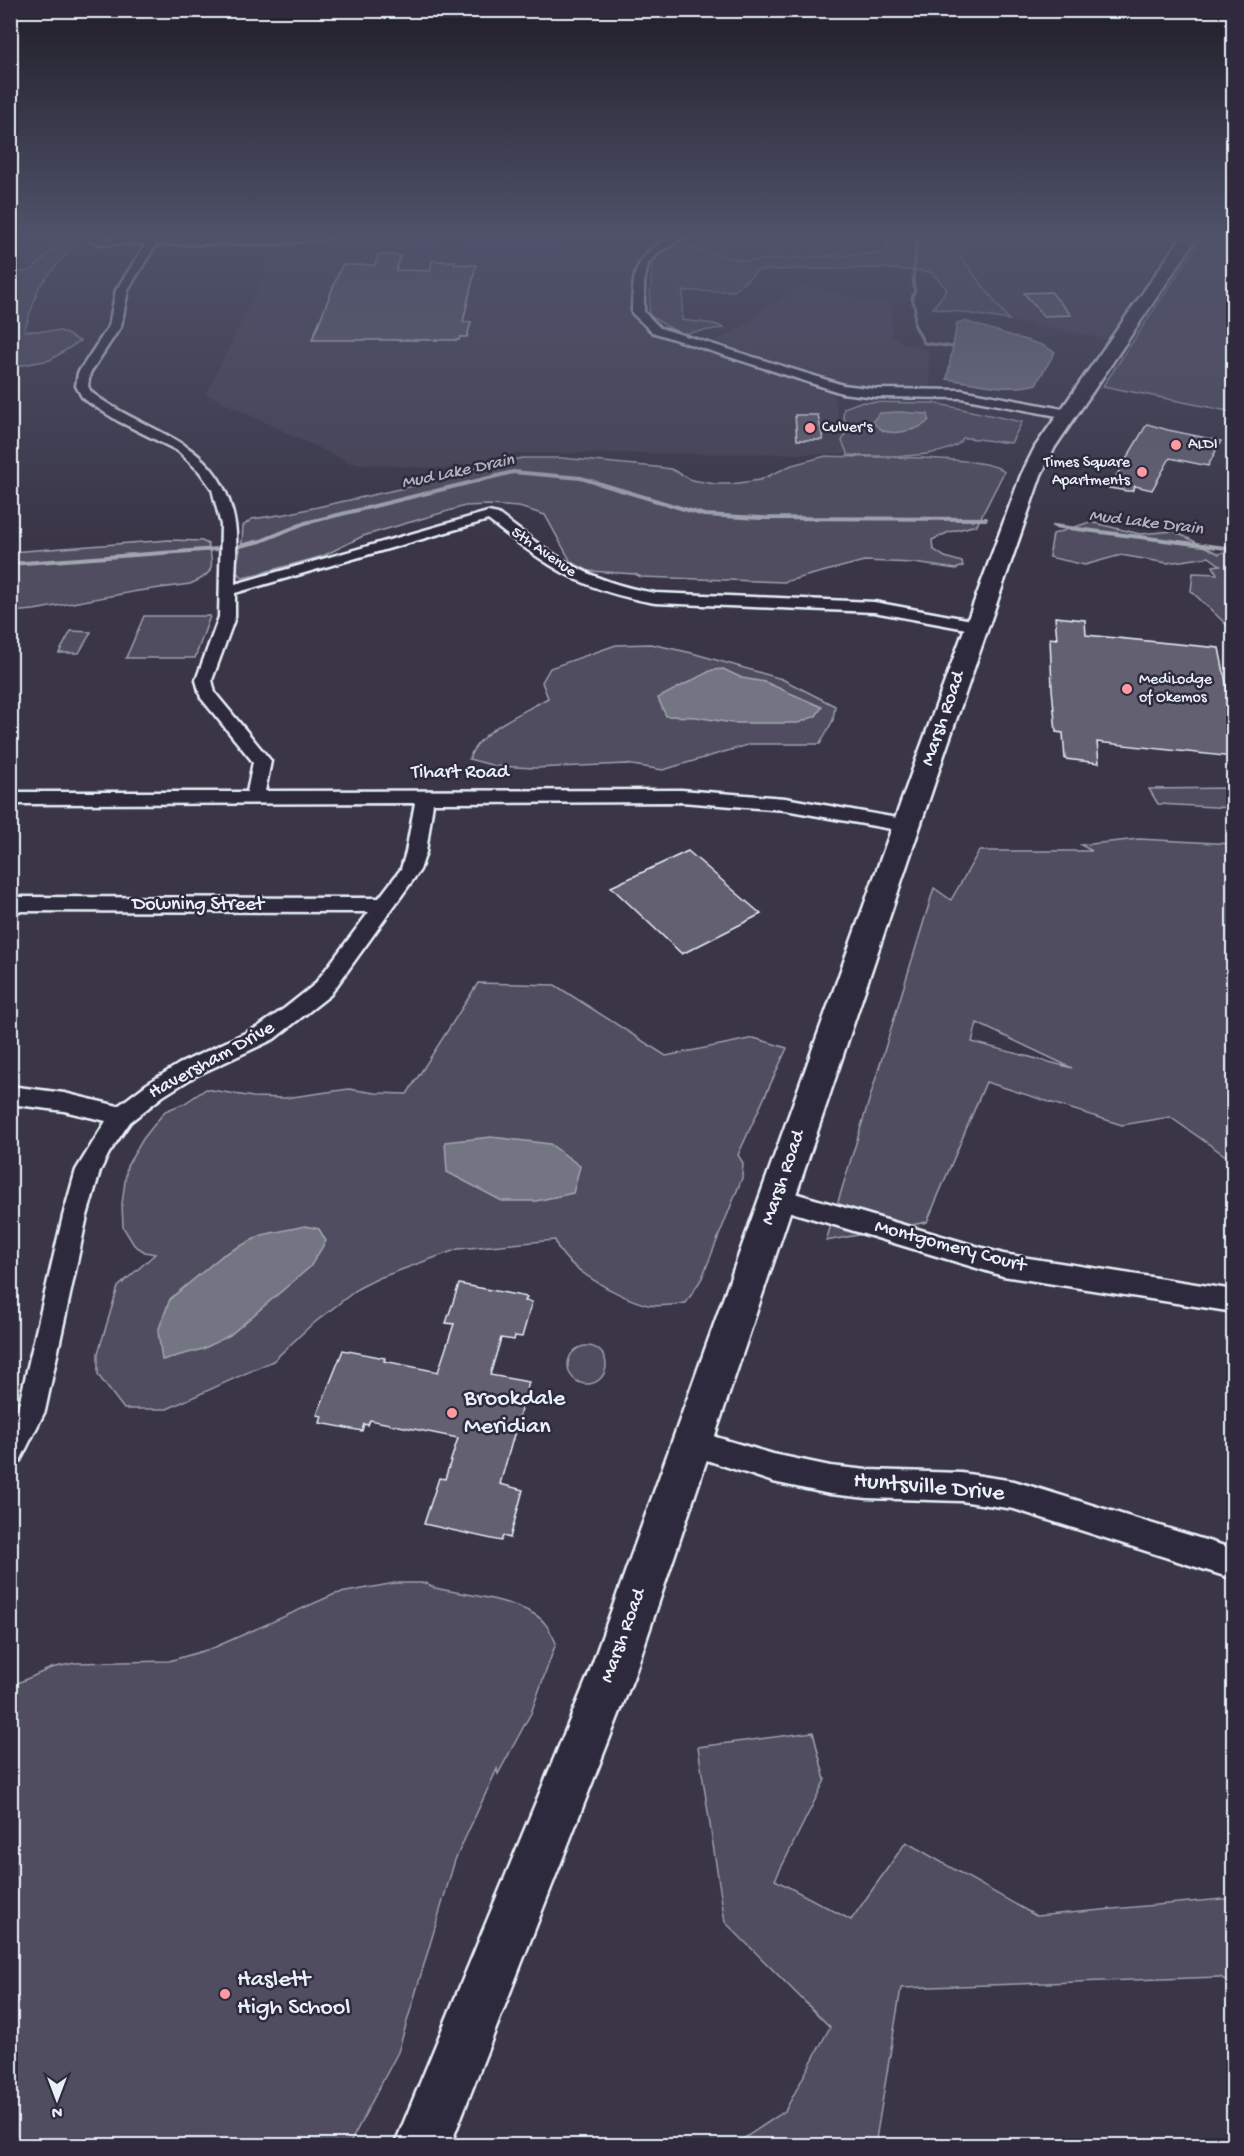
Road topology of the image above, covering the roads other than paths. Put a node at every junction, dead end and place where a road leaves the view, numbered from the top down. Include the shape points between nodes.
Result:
1 (108, 336) edge
2 (672, 336) edge
3 (1122, 336) edge
4 (1068, 414) junction
5 (227, 590) junction
6 (977, 626) junction
7 (425, 796) junction
8 (255, 797) junction
9 (10, 798) edge
10 (908, 826) junction
11 (10, 904) edge
12 (385, 905) junction
13 (10, 1095) edge
14 (122, 1116) junction
15 (777, 1198) junction
16 (1233, 1301) edge
17 (692, 1443) junction
18 (10, 1452) edge
19 (1233, 1563) edge
20 (422, 2145) edge

1 - 5 street via 84,374 82,386 95,401 183,448 219,489 225,509
2 - 4 street via 842,389 961,394
3 - 4 main road, Marsh Road
4 - 6 main road, Marsh Road via 1031,476
5 - 6 street, 5th Avenue via 488,516 571,575 625,593 655,598 874,607
5 - 8 street via 227,616 204,680 207,694 262,761
6 - 10 main road, Marsh Road
7 - 8 street, Tihart Road
7 - 10 street, Tihart Road via 713,797 785,804
7 - 12 street, Haversham Drive via 413,861
8 - 9 street, Tihart Road
10 - 15 main road, Marsh Road
11 - 12 street, Downing Street
12 - 14 street, Haversham Drive via 322,990 293,1014 266,1033 171,1080
13 - 14 street via 64,1102
14 - 18 street, Haversham Drive via 88,1170 31,1411
15 - 16 street, Montgomery Court via 1003,1265
15 - 17 main road, Marsh Road
17 - 19 street, Huntsville Drive via 773,1468 830,1480 961,1487 1014,1495
17 - 20 main road, Marsh Road via 611,1676

